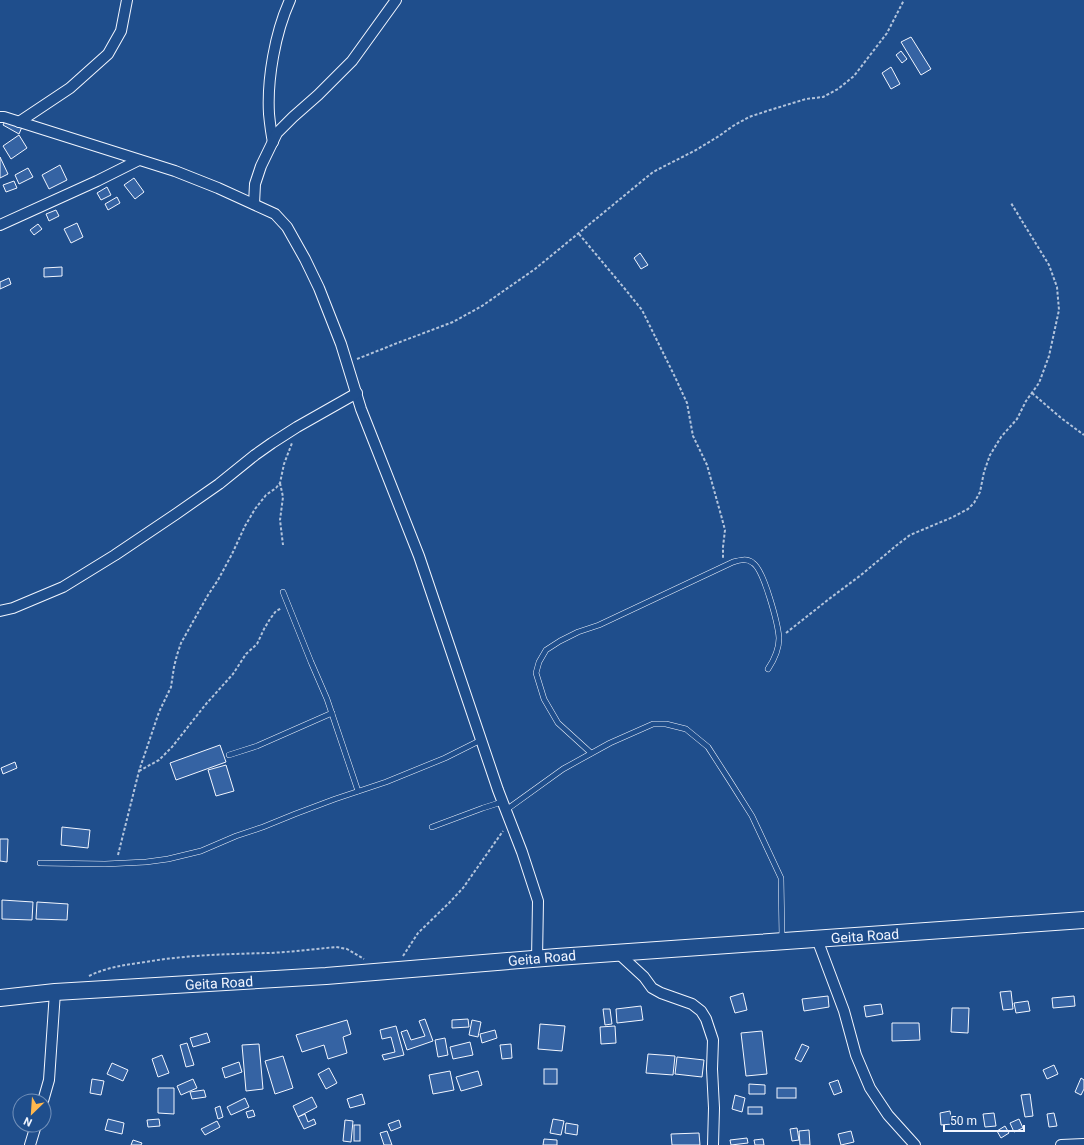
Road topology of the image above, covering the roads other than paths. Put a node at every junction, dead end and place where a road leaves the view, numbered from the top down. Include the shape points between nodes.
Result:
1 (126, 0) edge
2 (290, 0) edge
3 (396, 0) edge
4 (1, 116) edge
5 (19, 122) junction
6 (273, 142) junction
7 (139, 160) junction
8 (254, 204) junction
9 (0, 225) edge
10 (356, 393) junction
11 (283, 592) dead end
12 (0, 611) edge
13 (768, 669) dead end
14 (332, 713) junction
15 (481, 740) junction
16 (591, 753) junction
17 (229, 755) dead end
18 (358, 792) junction
19 (504, 806) junction
20 (432, 827) dead end
21 (40, 863) dead end
22 (1084, 920) edge
23 (817, 939) junction
24 (782, 942) junction
25 (618, 953) junction
26 (537, 959) junction
27 (55, 992) junction
28 (0, 998) edge
29 (45, 1093) edge
30 (34, 1133) edge
31 (1084, 1144) edge
32 (30, 1145) edge
33 (713, 1145) edge
34 (915, 1145) edge
35 (1061, 1145) edge

1 - 5 street via 121,31 108,54 70,88
2 - 6 street via 278,35 270,76 269,114
3 - 6 street via 352,61 277,134
4 - 5 street
5 - 7 street
6 - 8 street via 255,184
7 - 8 street via 175,171
7 - 9 street
8 - 10 street via 275,214 287,227 305,259 341,344
10 - 12 street via 297,427 176,514 63,587
10 - 15 street via 419,556
11 - 14 lane
13 - 16 lane via 776,658 779,639 776,619 761,572 748,560 724,566 599,625 560,640 546,650 536,674 544,699 558,723
14 - 17 lane
14 - 18 lane
15 - 18 lane via 445,758
15 - 19 street
16 - 19 lane
16 - 24 lane via 653,724 686,729 708,747 752,816 781,878
18 - 21 lane via 201,850 168,859 116,863
19 - 20 lane via 483,808
19 - 26 street via 538,901
22 - 23 highway, Geita Road
23 - 24 highway, Geita Road
23 - 34 street via 844,1011 856,1055 870,1088 888,1115
24 - 25 highway, Geita Road
25 - 26 highway, Geita Road
25 - 33 street via 652,988 692,1004 706,1019 713,1040
26 - 27 highway, Geita Road via 326,976
27 - 28 highway, Geita Road
27 - 29 street via 49,1080
30 - 32 street
31 - 35 street

